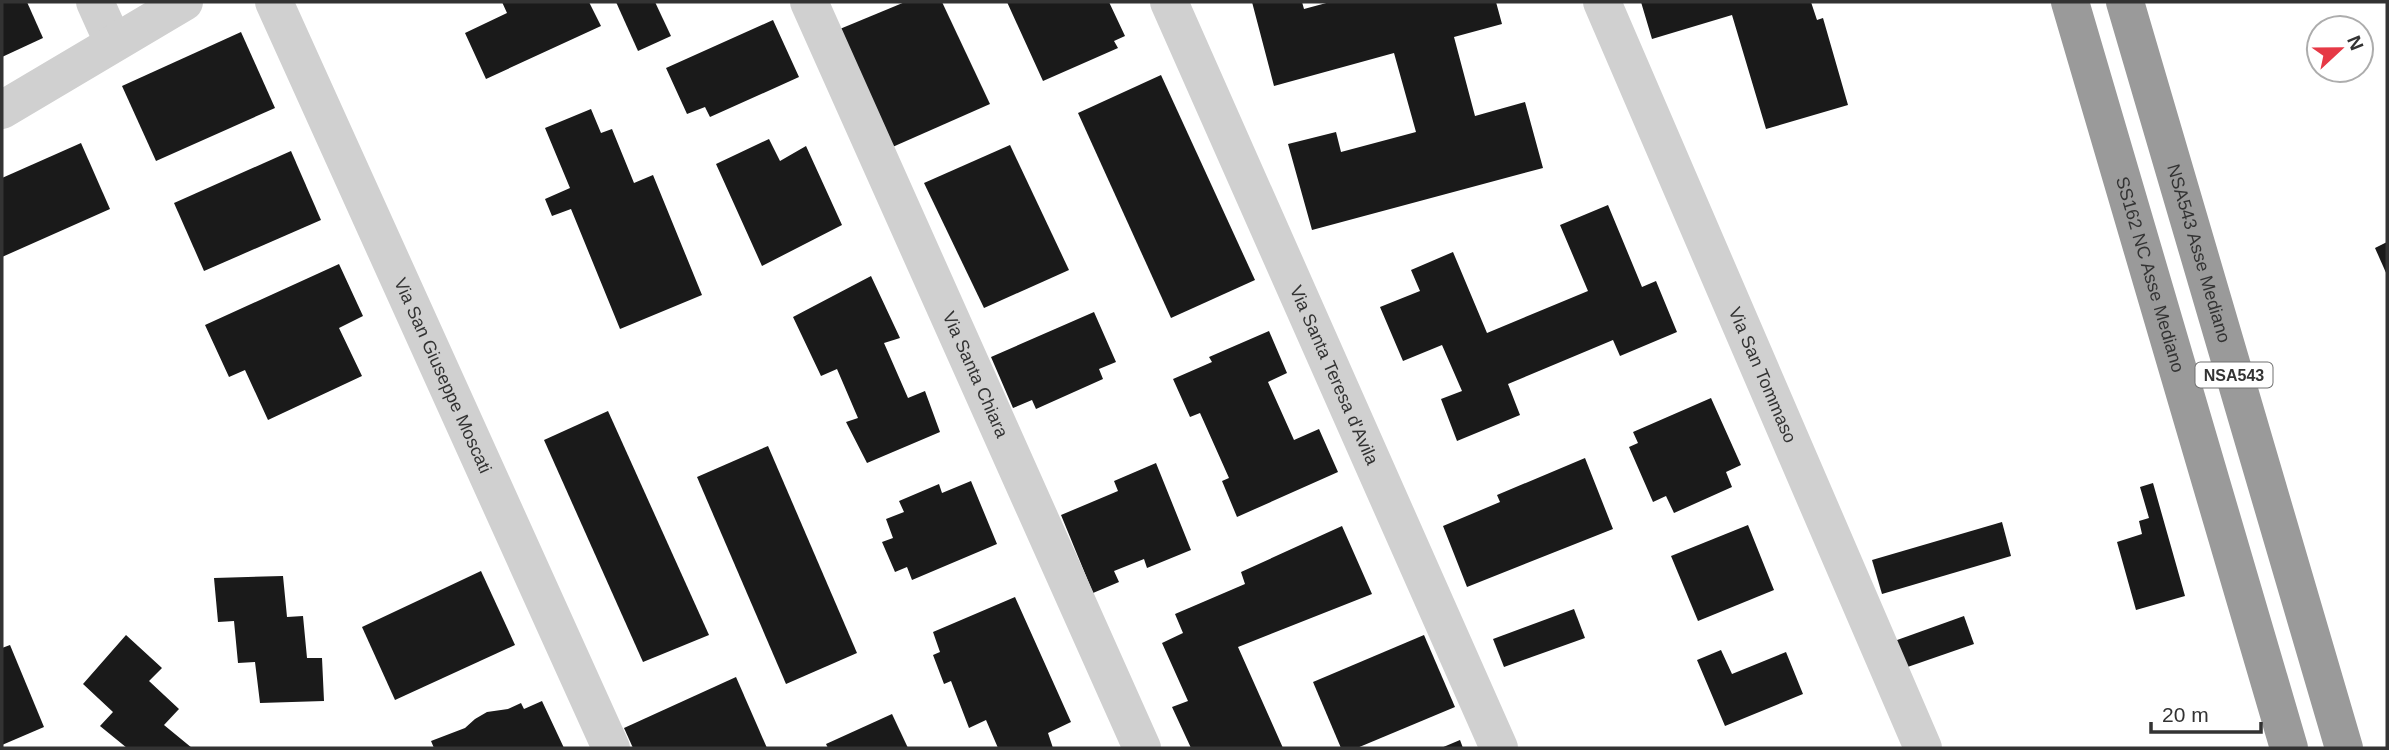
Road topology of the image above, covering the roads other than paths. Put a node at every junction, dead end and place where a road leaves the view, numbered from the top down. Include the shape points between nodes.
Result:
1 (95, 2) edge
2 (184, 2) edge
3 (274, 2) edge
4 (809, 2) edge
5 (1169, 2) edge
6 (1602, 2) edge
7 (2070, 2) edge
8 (2125, 2) edge
9 (113, 42) junction
10 (2, 110) edge
11 (611, 748) edge
12 (1142, 748) edge
13 (1499, 748) edge
14 (1923, 748) edge
15 (2289, 748) edge
16 (2344, 748) edge

1 - 9 street
2 - 9 street
3 - 11 street, Via San Giuseppe Moscati
4 - 12 street, Via Santa Chiara
5 - 13 street, Via Santa Teresa d'Avila
6 - 14 street, Via San Tommaso
7 - 15 highway, SS162 NC Asse Mediano
8 - 16 highway, NSA543 Asse Mediano / NSA543
9 - 10 street

